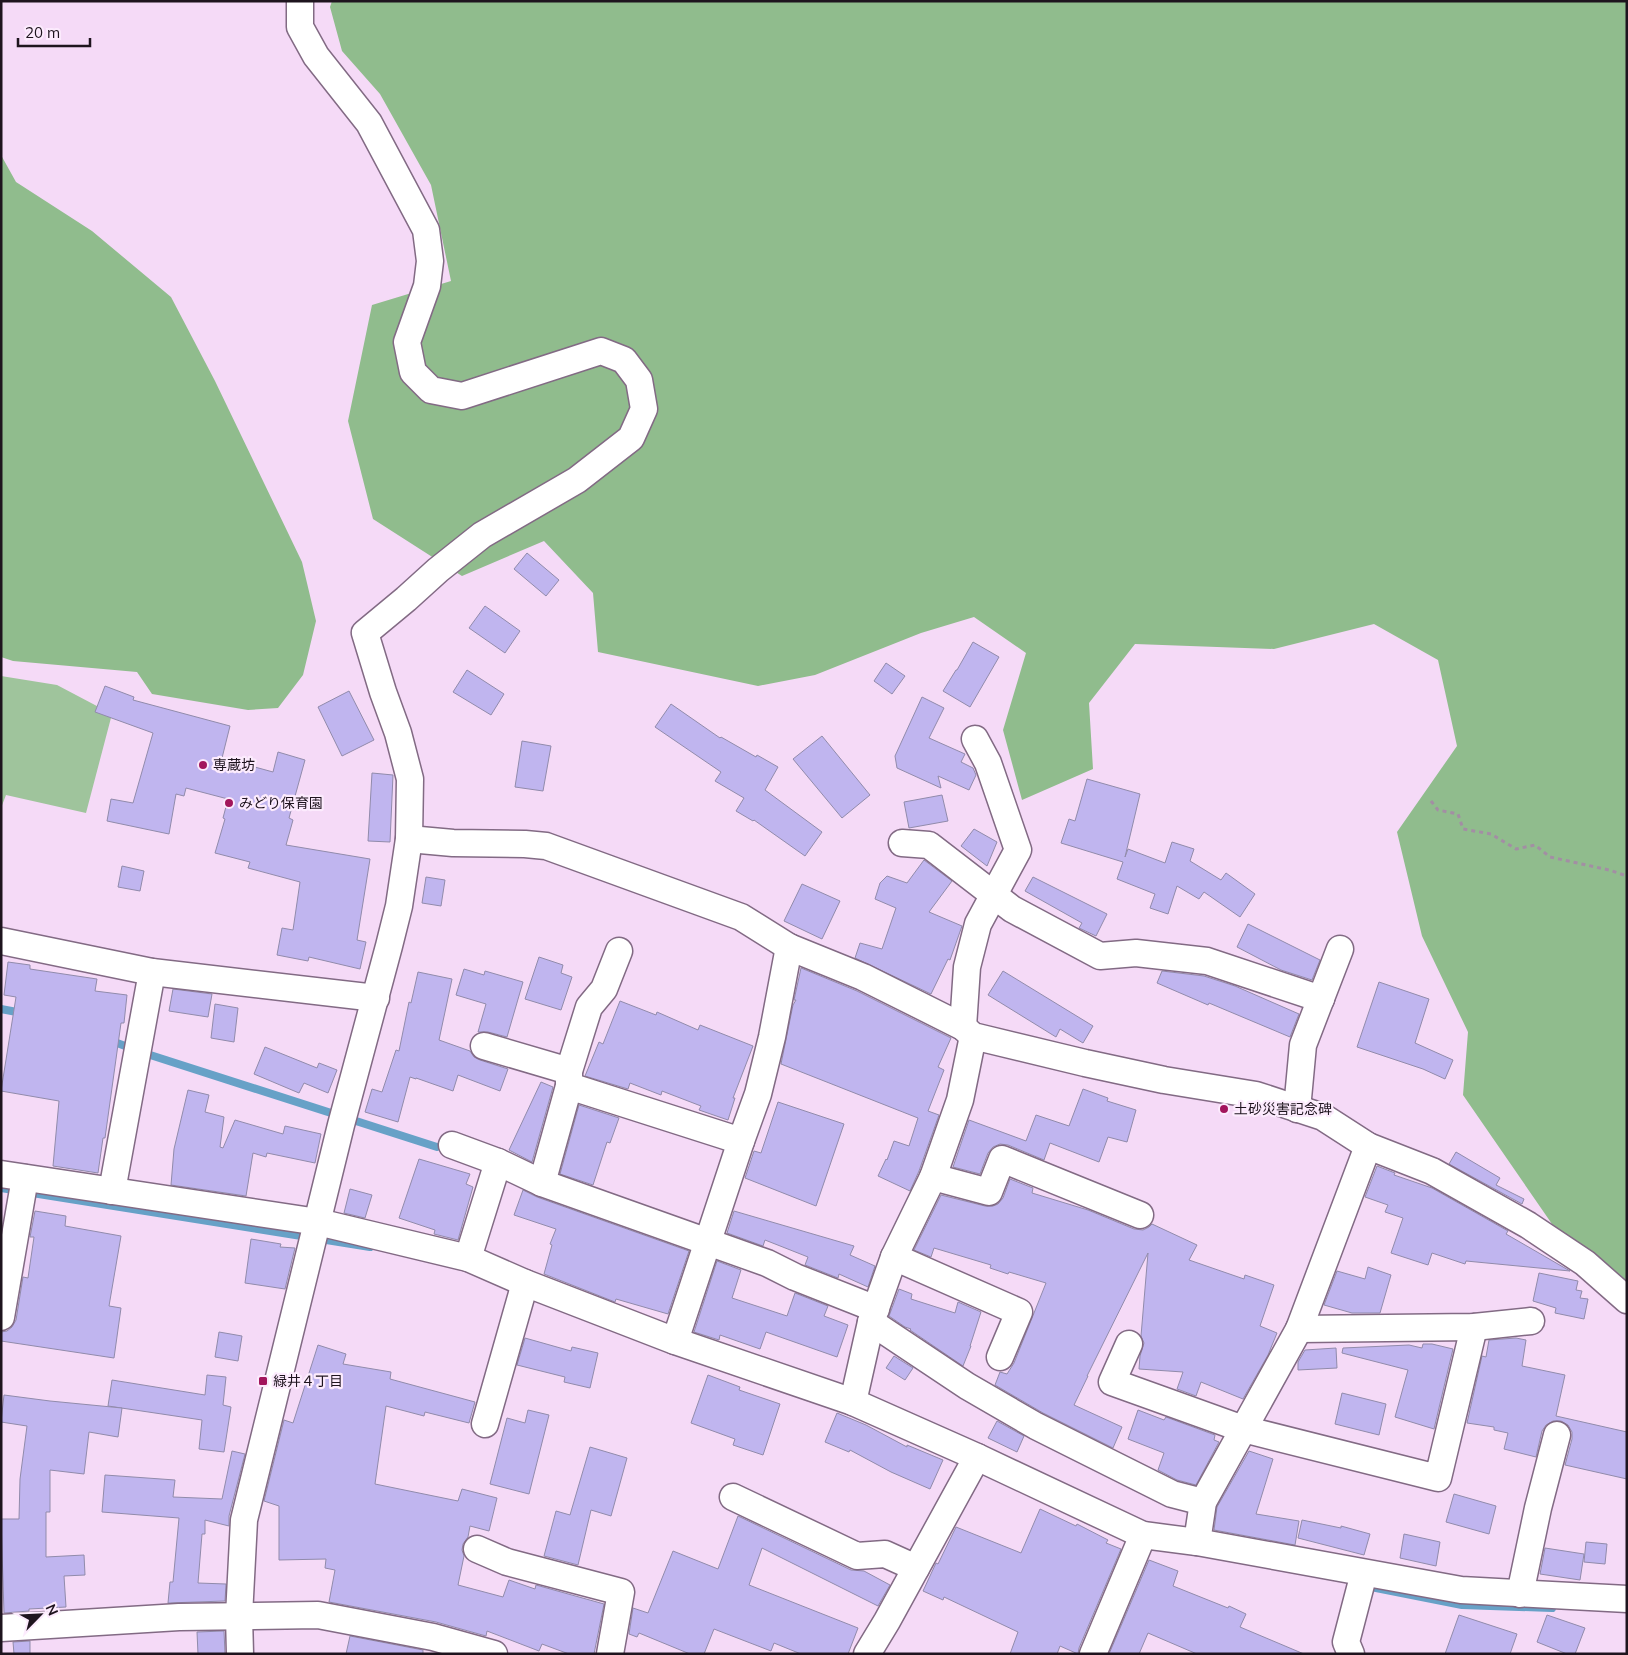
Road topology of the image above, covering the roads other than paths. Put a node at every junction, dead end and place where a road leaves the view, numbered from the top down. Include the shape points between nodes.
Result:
1 (300, 1) edge
2 (975, 739) dead end
3 (409, 839) junction
4 (902, 843) dead end
5 (992, 894) junction
6 (1, 940) edge
7 (789, 946) junction
8 (1340, 949) dead end
9 (619, 951) dead end
10 (152, 972) junction
11 (376, 998) junction
12 (1321, 999) junction
13 (968, 1031) junction
14 (484, 1046) dead end
15 (569, 1078) junction
16 (1297, 1109) junction
17 (741, 1141) junction
18 (452, 1145) dead end
19 (1368, 1146) junction
20 (498, 1162) junction
21 (13, 1176) edge
22 (933, 1177) junction
23 (542, 1183) junction
24 (112, 1191) junction
25 (1140, 1215) dead end
26 (318, 1222) junction
27 (708, 1242) junction
28 (894, 1257) junction
29 (468, 1258) junction
30 (525, 1283) junction
31 (1627, 1300) edge
32 (874, 1315) junction
33 (1, 1317) edge
34 (1531, 1321) dead end
35 (1474, 1327) junction
36 (1299, 1329) junction
37 (676, 1341) junction
38 (1129, 1344) dead end
39 (1000, 1357) dead end
40 (852, 1402) junction
41 (485, 1424) dead end
42 (1243, 1429) junction
43 (1557, 1434) dead end
44 (976, 1457) junction
45 (733, 1497) dead end
46 (1203, 1502) junction
47 (1143, 1535) junction
48 (1197, 1542) junction
49 (477, 1548) dead end
50 (916, 1568) junction
51 (1364, 1573) junction
52 (1520, 1594) junction
53 (1627, 1599) edge
54 (239, 1616) junction
55 (1, 1628) edge
56 (240, 1654) edge
57 (494, 1654) edge
58 (610, 1654) edge
59 (867, 1654) edge
60 (1093, 1654) edge
61 (1351, 1654) edge

1 - 3 street via 300,27 316,56 369,123 426,230 430,261 426,286 407,342 413,372 430,390 462,396 601,351 624,360 639,380 644,409 631,438 577,480 482,535 364,633 398,732 410,779
2 - 5 street via 988,763 1018,850
3 - 7 street via 546,846 741,917
3 - 11 street via 399,906
4 - 5 street via 929,845
5 - 12 street via 1012,909 1100,956 1136,953 1207,961
5 - 13 street via 978,924 968,967
6 - 10 street
7 - 13 street via 863,977
7 - 17 street via 758,1094
8 - 12 street
9 - 15 street via 604,989 589,1007
10 - 11 street
10 - 24 street
11 - 26 street
12 - 16 street via 1303,1045
13 - 16 street via 1102,1067 1256,1096
13 - 22 street via 960,1100
14 - 15 street
15 - 17 street
15 - 23 street
16 - 19 street via 1323,1117
17 - 27 street
18 - 20 street
19 - 31 street via 1432,1171 1528,1225 1585,1263
19 - 36 street
20 - 23 street
20 - 29 street
21 - 24 street
21 - 33 street
22 - 25 street via 989,1192 1002,1159
22 - 28 street
23 - 27 street
24 - 26 street
26 - 29 street
26 - 54 street via 244,1520
27 - 32 street via 766,1263
27 - 37 street
28 - 32 street
28 - 39 street via 1020,1312
29 - 30 street
30 - 37 street
30 - 41 street
32 - 40 street
32 - 46 street via 967,1386 1036,1426 1172,1494
34 - 35 street
35 - 36 street
35 - 42 street via 1438,1478
36 - 42 street
37 - 40 street
38 - 42 street via 1112,1382
40 - 44 street
42 - 46 street
43 - 52 street
44 - 47 street
44 - 50 street
45 - 50 street via 856,1556 885,1554
46 - 48 street
47 - 48 street
47 - 60 street
48 - 51 street
49 - 58 street via 506,1562 621,1592
50 - 59 street
51 - 52 street via 1461,1590
51 - 61 street via 1346,1642
52 - 53 street
54 - 55 street
54 - 56 street
54 - 57 street via 318,1615 432,1637

